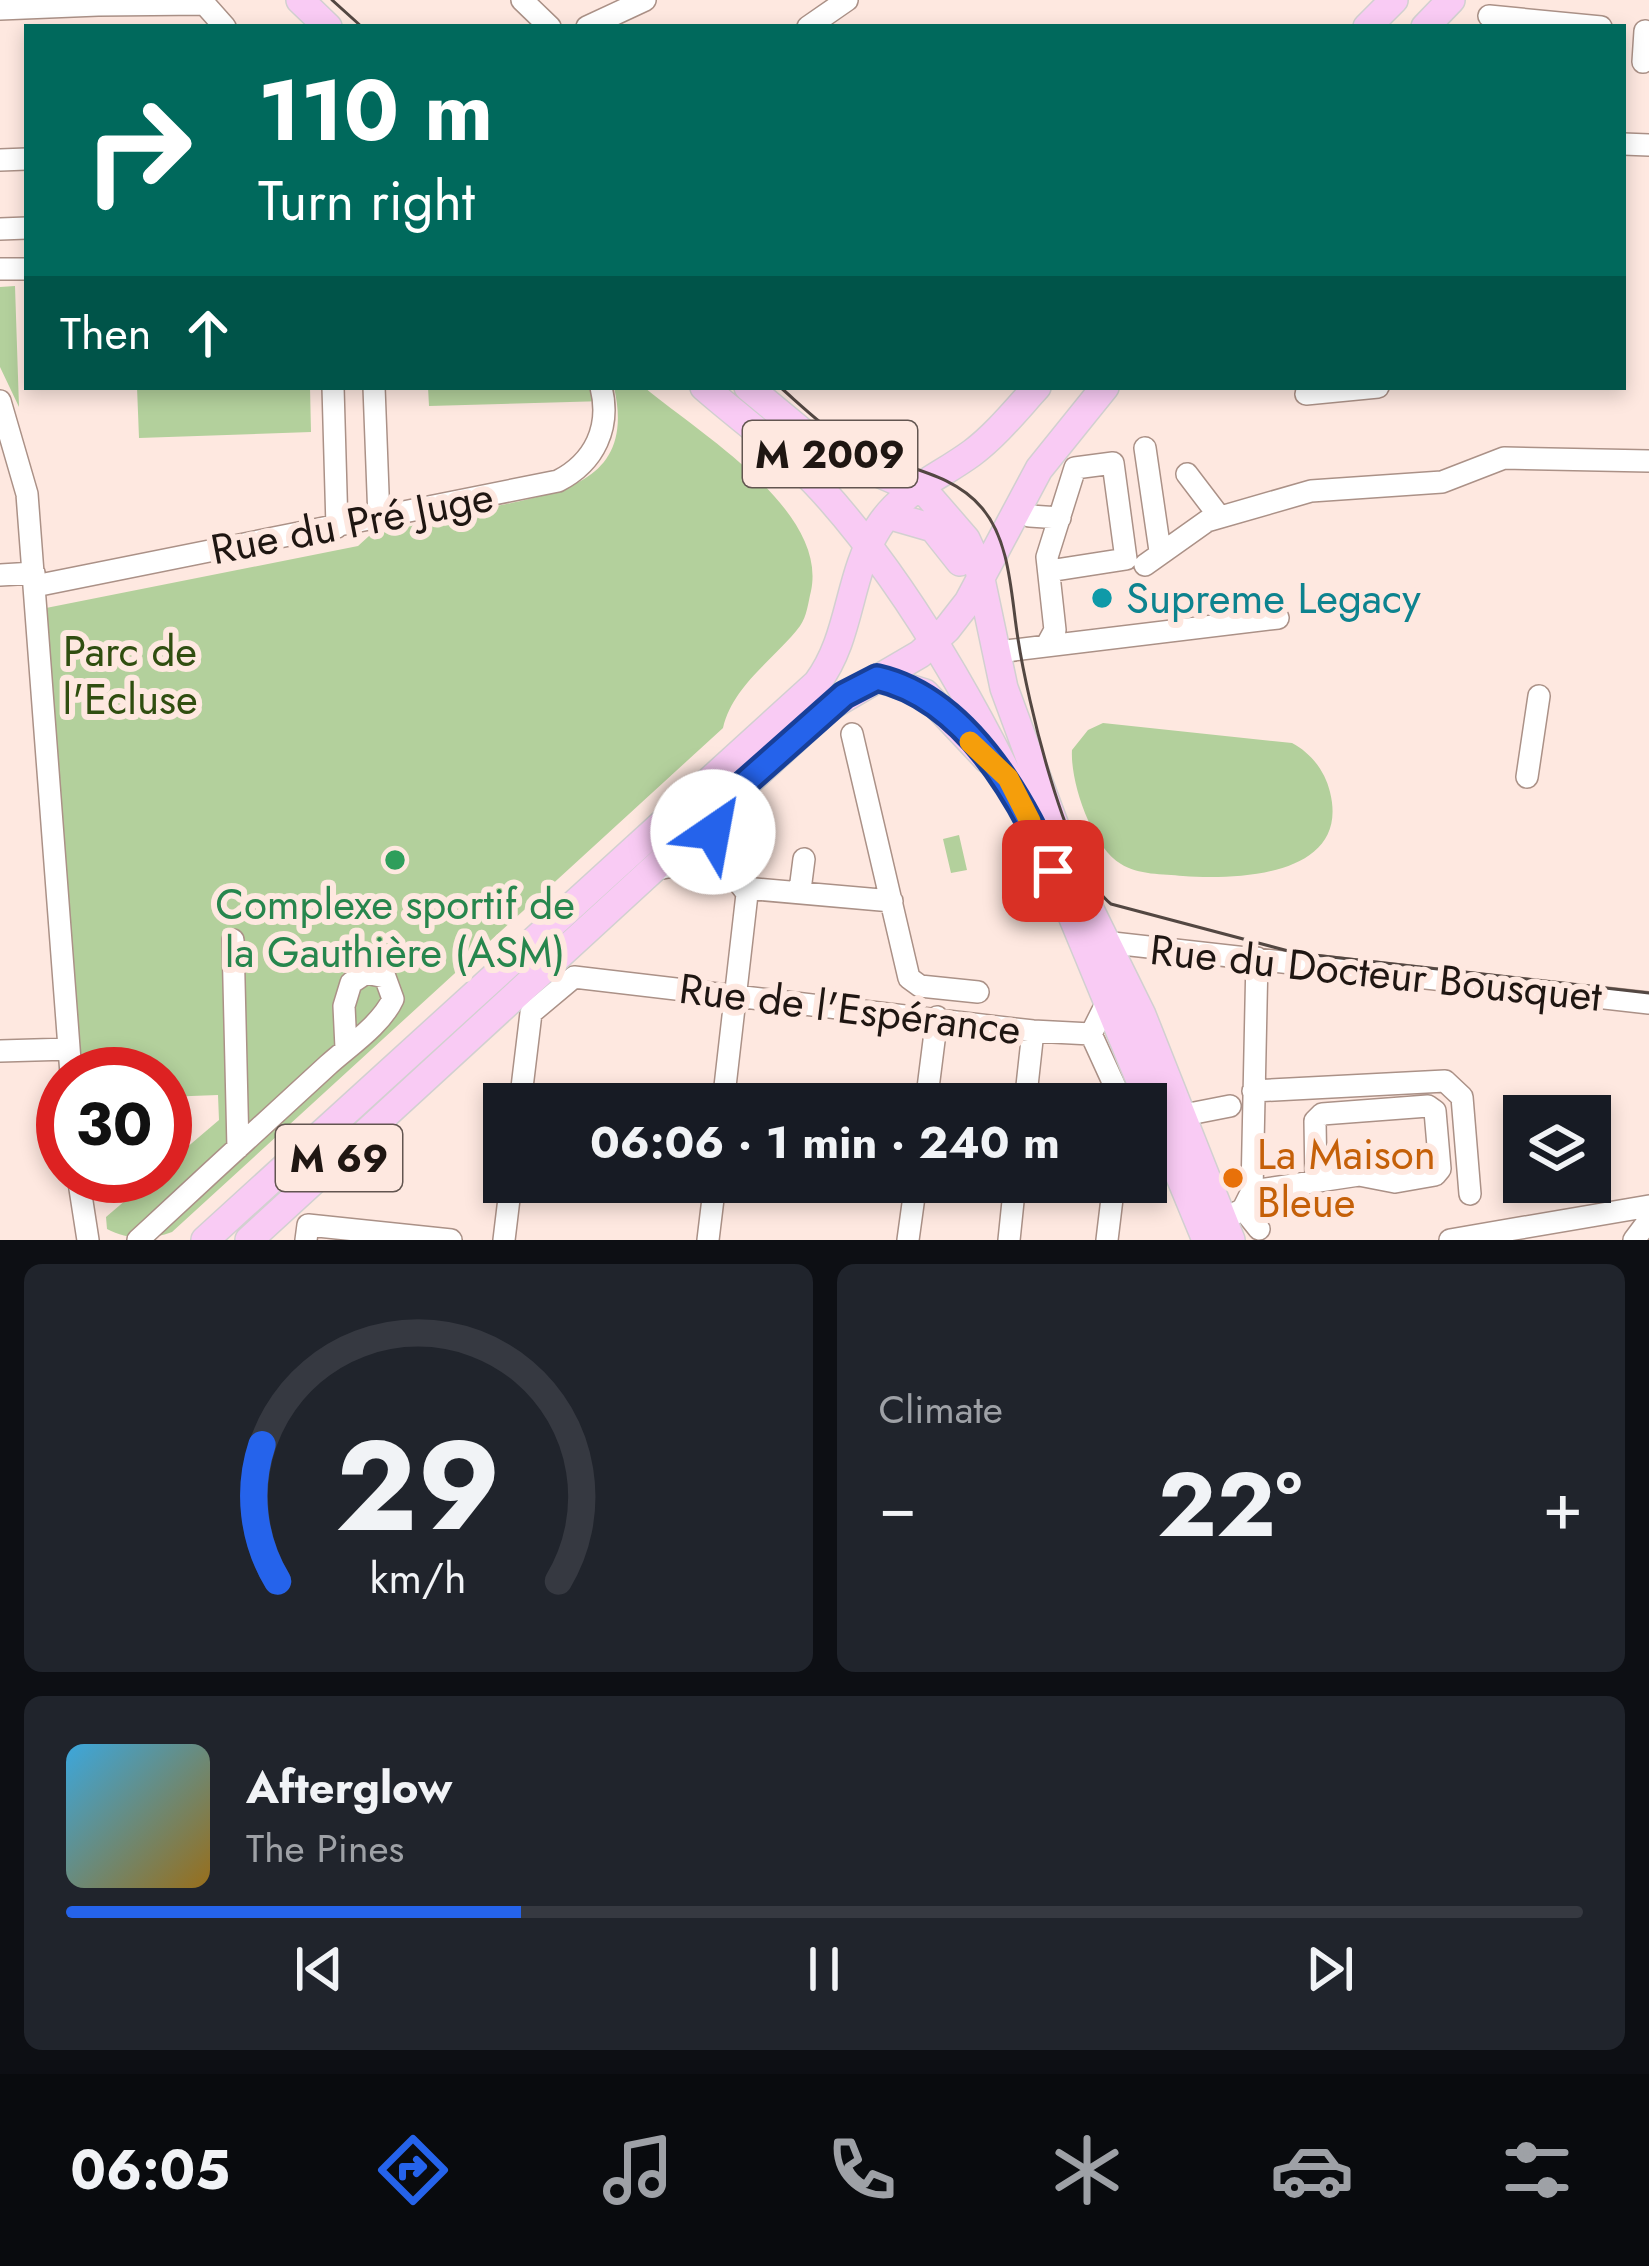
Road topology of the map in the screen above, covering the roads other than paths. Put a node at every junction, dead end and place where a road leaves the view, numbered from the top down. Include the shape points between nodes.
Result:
1 (276, 0) edge
2 (300, 0) edge
3 (522, 0) edge
4 (645, 0) edge
5 (1394, 0) edge
6 (1451, 0) edge
7 (203, 2) edge
8 (97, 3) edge
9 (0, 9) edge
10 (1489, 16) dead end
11 (298, 24) edge
12 (325, 24) edge
13 (547, 24) edge
14 (593, 24) edge
15 (1370, 24) edge
16 (1428, 24) edge
17 (1540, 24) edge
18 (1639, 31) edge
19 (1643, 62) dead end
20 (333, 390) edge
21 (374, 390) edge
22 (601, 390) edge
23 (708, 390) edge
24 (1034, 390) edge
25 (1103, 390) edge
26 (754, 392) edge
27 (0, 402) edge
28 (1062, 439) junction
29 (1145, 448) dead end
30 (1649, 461) edge
31 (799, 467) junction
32 (1187, 473) dead end
33 (915, 488) junction
34 (826, 495) junction
35 (1035, 507) junction
36 (1219, 516) junction
37 (1060, 518) junction
38 (379, 519) junction
39 (337, 527) junction
40 (876, 532) junction
41 (1049, 571) junction
42 (0, 575) edge
43 (34, 579) junction
44 (854, 593) junction
45 (969, 599) junction
46 (1278, 618) dead end
47 (1048, 643) junction
48 (933, 644) junction
49 (1006, 651) junction
50 (877, 678) junction
51 (1004, 688) junction
52 (1539, 696) dead end
53 (853, 734) dead end
54 (1027, 752) junction
55 (1527, 777) dead end
56 (1008, 778) junction
57 (720, 805) junction
58 (803, 859) dead end
59 (721, 867) junction
60 (657, 869) junction
61 (744, 888) junction
62 (800, 890) junction
63 (892, 901) junction
64 (1092, 939) junction
65 (233, 940) dead end
66 (1138, 946) junction
67 (1257, 958) junction
68 (1117, 991) junction
69 (978, 992) dead end
70 (734, 995) junction
71 (1649, 1003) edge
72 (937, 1018) junction
73 (1033, 1031) junction
74 (1091, 1034) junction
75 (69, 1047) edge
76 (346, 1048) dead end
77 (36, 1050) edge
78 (0, 1051) edge
79 (523, 1083) edge
80 (725, 1083) edge
81 (929, 1083) edge
82 (1027, 1083) edge
83 (1113, 1083) edge
84 (1253, 1091) junction
85 (1230, 1106) dead end
86 (1180, 1116) junction
87 (238, 1148) junction
88 (1316, 1181) junction
89 (1471, 1194) dead end
90 (82, 1203) edge
91 (508, 1203) edge
92 (712, 1203) edge
93 (913, 1203) edge
94 (1013, 1203) edge
95 (1111, 1203) edge
96 (244, 1204) junction
97 (1649, 1206) edge
98 (1649, 1220) edge
99 (1224, 1225) edge
100 (1259, 1229) dead end
101 (307, 1233) edge
102 (88, 1240) edge
103 (138, 1240) edge
104 (193, 1240) edge
105 (205, 1240) edge
106 (249, 1240) edge
107 (451, 1240) edge
108 (504, 1240) edge
109 (708, 1240) edge
110 (908, 1240) edge
111 (1009, 1240) edge
112 (1107, 1240) edge
113 (1450, 1240) edge
114 (1634, 1240) edge

1 - 11 main road
2 - 12 main road
3 - 13 street
4 - 14 street
5 - 15 main road
6 - 16 main road
7 - 8 street
8 - 9 street
10 - 17 street
18 - 19 street
20 - 39 street
21 - 38 street
22 - 38 street, Rue du Pré Juge via 604,428 572,473
23 - 31 main road, M 2009
24 - 33 main road, M 69 via 981,446
25 - 28 main road, M 69
26 - 33 main road, M 2009 via 824,450
27 - 43 street via 27,494
28 - 35 main road
28 - 45 main road, M 69
29 - 36 street via 1152,558
30 - 36 street via 1504,458 1442,482 1332,486
31 - 34 main road, M 2009
31 - 40 main road via 842,494
32 - 36 street
33 - 40 main road, M 69
33 - 45 main road, M 2009 via 950,514 973,553
34 - 40 main road, M 2009
34 - 44 main road
35 - 37 street
35 - 49 main road via 998,591
37 - 41 street
37 - 41 street via 1076,468 1113,464 1126,559
38 - 39 street, Rue du Pré Juge
39 - 43 street, Rue du Pré Juge
40 - 44 main road, M 69
40 - 45 main road via 922,601
40 - 45 main road via 925,524 942,535 959,559
40 - 48 main road, M 2009
41 - 47 street via 1055,630
42 - 43 street, Rue du Pré Juge
43 - 75 street
44 - 96 main road, M 69 via 840,646 817,682
45 - 48 main road, M 69
45 - 51 main road, M 2009
45 - 54 main road via 993,705
46 - 47 street
47 - 49 street
48 - 50 main road, M 69
48 - 56 main road, M 2009
49 - 51 main road
50 - 56 main road via 926,693
50 - 57 main road, M 69 via 844,695
51 - 54 main road, M 2009
52 - 55 street
53 - 63 street
54 - 64 main road, M 2009
56 - 64 main road, M 2009
57 - 59 street via 713,832
57 - 60 main road, M 69
58 - 62 street
59 - 60 street
59 - 61 street
60 - 106 main road, M 69
61 - 62 street
61 - 70 street
62 - 63 street
63 - 69 street via 913,983
64 - 66 street, Rue du Docteur Bousquet
64 - 68 main road, M 2009
65 - 87 street
66 - 67 street, Rue du Docteur Bousquet
66 - 68 street
67 - 71 street, Rue du Docteur Bousquet
67 - 84 street
68 - 74 street
68 - 86 main road, M 2009
68 - 99 main road, M 2009
70 - 72 street, Rue de l'Espérance
70 - 79 street, Rue de l'Espérance via 574,976 531,1013
70 - 80 street
72 - 73 street, Rue de l'Espérance
72 - 81 street
73 - 74 street, Rue de l'Espérance
73 - 82 street
74 - 83 street
76 - 87 street
77 - 78 street
84 - 89 street via 1445,1081 1462,1097
84 - 99 street
85 - 86 street
86 - 99 main road, M 2009
87 - 103 street
88 - 88 street via 1435,1175 1435,1112 1428,1106 1318,1117
88 - 99 street
90 - 102 street
91 - 108 street
92 - 109 street
93 - 110 street
94 - 111 street
95 - 112 street
96 - 104 main road
96 - 105 main road, M 69
97 - 113 street
98 - 114 street
99 - 100 street
101 - 107 street

